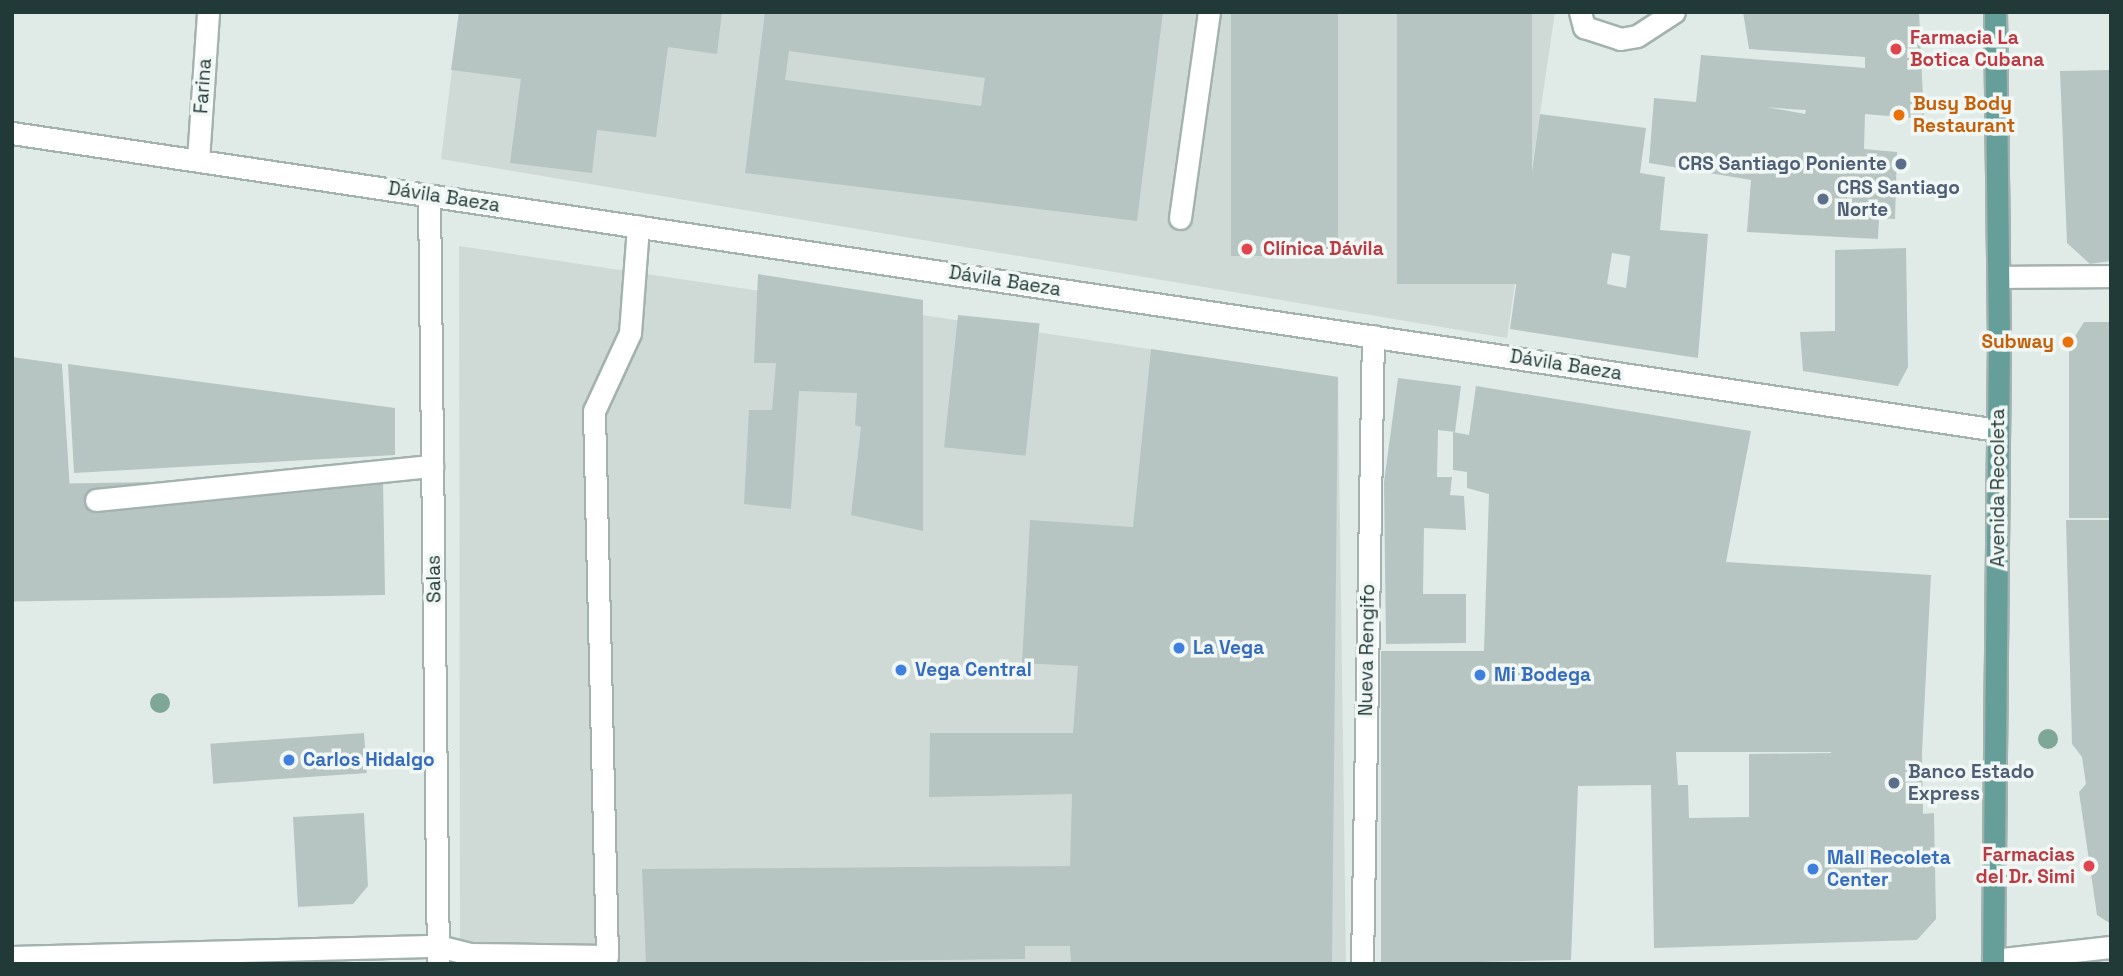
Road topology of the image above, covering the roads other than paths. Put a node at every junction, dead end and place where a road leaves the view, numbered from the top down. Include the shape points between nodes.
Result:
1 (208, 12) edge
2 (1209, 12) edge
3 (1580, 12) edge
4 (1674, 12) edge
5 (1995, 12) edge
6 (12, 132) edge
7 (198, 160) junction
8 (429, 195) junction
9 (1180, 218) dead end
10 (638, 226) junction
11 (2111, 276) edge
12 (1999, 277) junction
13 (1373, 336) junction
14 (1998, 430) junction
15 (432, 466) junction
16 (96, 500) dead end
17 (2111, 947) edge
18 (438, 955) edge
19 (12, 957) edge
20 (1993, 962) edge
21 (1362, 964) edge

1 - 7 street, Farina
2 - 9 street
3 - 4 street via 1584,27 1620,39 1637,36
5 - 12 main road, Avenida Recoleta
6 - 7 street, Dávila Baeza
7 - 8 street, Dávila Baeza
8 - 10 street, Dávila Baeza
8 - 15 street, Salas
10 - 13 street, Dávila Baeza
10 - 18 street via 630,333 594,411 607,956
11 - 12 street
12 - 14 main road, Avenida Recoleta
13 - 14 street, Dávila Baeza
13 - 21 street, Nueva Rengifo
14 - 20 main road, Avenida Recoleta
15 - 16 street
15 - 18 street, Salas
17 - 20 street
18 - 19 street

